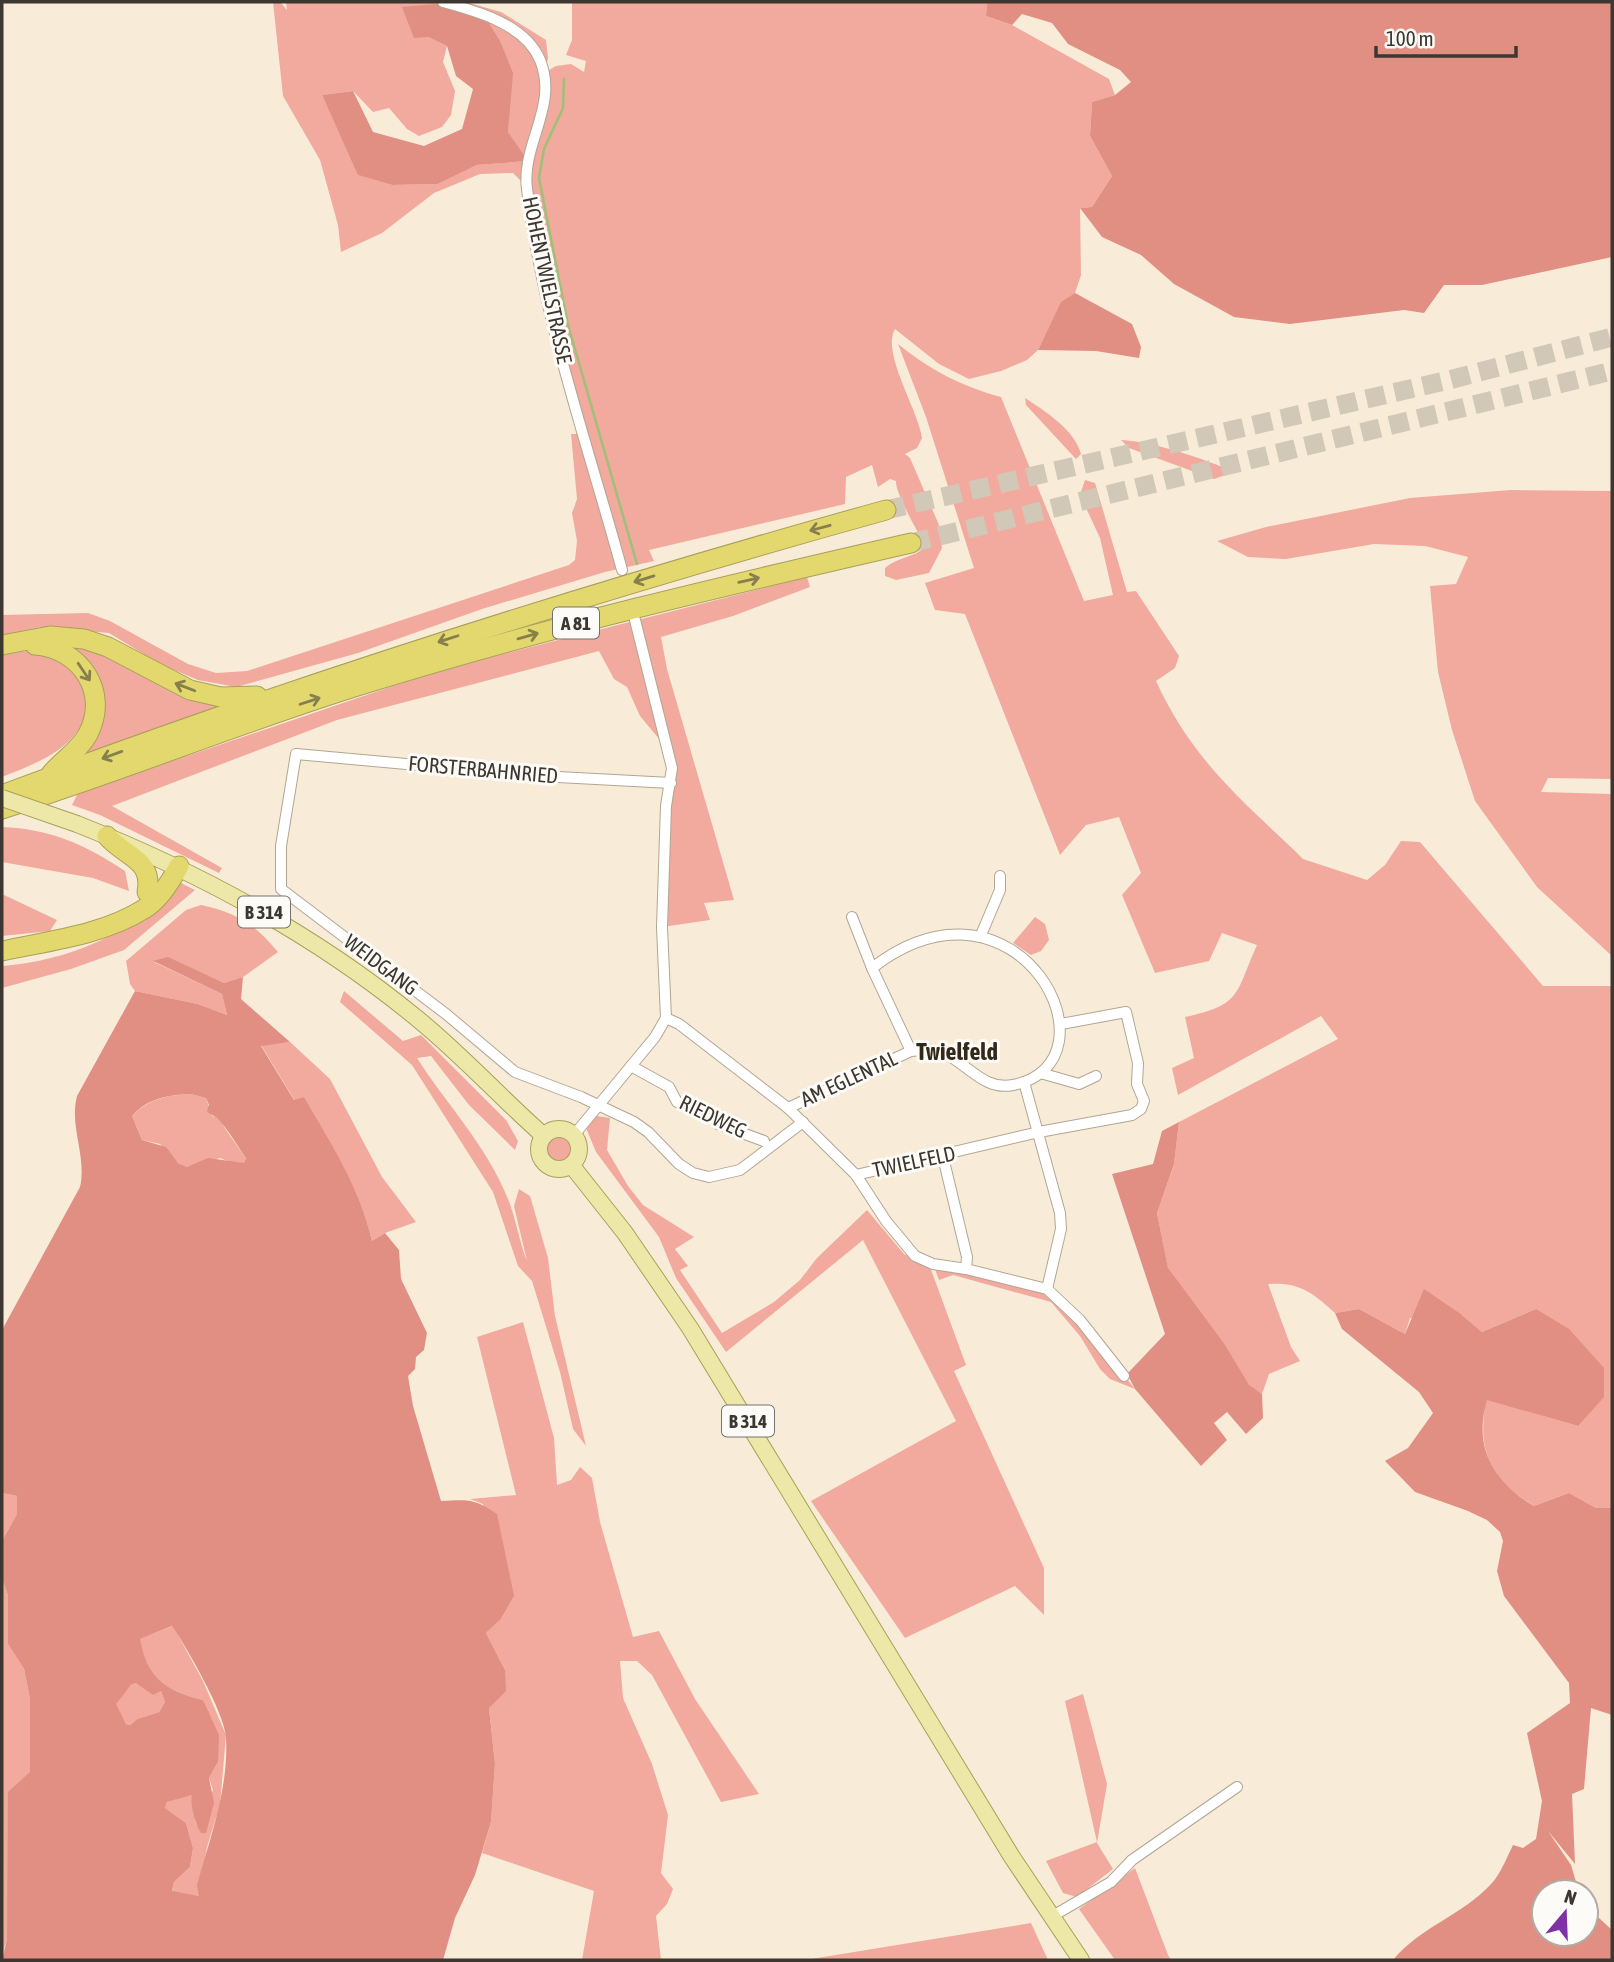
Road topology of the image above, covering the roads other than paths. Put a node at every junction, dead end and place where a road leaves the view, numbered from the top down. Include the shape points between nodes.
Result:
1 (443, 2) edge
2 (886, 510) tunnel mouth
3 (911, 543) tunnel mouth
4 (622, 570) dead end
5 (635, 620) dead end
6 (2, 648) edge
7 (268, 699) junction
8 (296, 754) joint
9 (48, 778) junction
10 (671, 783) junction
11 (2, 797) edge
12 (2, 809) edge
13 (107, 836) junction
14 (173, 864) junction
15 (1000, 876) dead end
16 (147, 892) junction
17 (131, 914) junction
18 (852, 918) dead end
19 (981, 935) junction
20 (2, 951) edge
21 (872, 968) junction
22 (666, 1018) junction
23 (1061, 1024) junction
24 (911, 1051) junction
25 (631, 1066) junction
26 (1044, 1074) junction
27 (1096, 1076) dead end
28 (1024, 1082) junction
29 (598, 1105) junction
30 (788, 1108) junction
31 (803, 1122) junction
32 (1039, 1132) junction
33 (574, 1135) junction
34 (544, 1136) junction
35 (764, 1141) dead end
36 (943, 1157) junction
37 (572, 1166) junction
38 (856, 1175) junction
39 (966, 1269) junction
40 (1047, 1289) junction
41 (1124, 1376) dead end
42 (1237, 1787) dead end
43 (1051, 1917) junction
44 (1081, 1960) edge

1 - 4 street, HOHENTWIELSTRASSE via 515,31 540,59 545,105 528,161 527,187 542,273
2 -> 7 highway, A 81 via 549,607
12 -> 3 highway, A 81 via 270,715 478,650 631,608
5 - 10 street via 670,752
7 -> 6 highway via 191,690 108,646 84,639 50,636
6 -> 9 highway via 36,645 60,650 79,664 93,687 95,711 88,733
7 -> 9 highway, A 81
8 - 10 street, FORSTERBAHNRIED
8 - 29 street, WEIDGANG via 281,846 281,889 516,1072
9 - 11 highway, A 81
10 - 22 street via 666,806 662,927
11 - 13 main road, B 314, bridge
13 - 14 main road, B 314
13 - 16 highway via 116,848 141,862 148,877
14 - 16 highway
14 - 17 highway via 151,903
14 - 34 main road, B 314 via 273,918 363,977 452,1048
15 - 19 street via 1000,890
16 - 17 highway
17 - 20 highway via 95,929
18 - 21 street, AM EGLENTAL
19 - 21 street via 957,932 922,938 894,950
19 - 23 street via 1003,944 1042,979
21 - 24 street, AM EGLENTAL
22 - 25 street
22 - 30 street, TWIELFELD
23 - 26 street via 1055,1057
23 - 32 street, TWIELFELD via 1126,1012 1144,1101 1132,1115
24 - 28 street, AM EGLENTAL via 935,1050 994,1086
24 - 30 street, AM EGLENTAL
25 - 29 street
25 - 35 street, RIEDWEG via 669,1087 677,1101 720,1116 718,1124
26 - 27 street via 1079,1084
26 - 28 street, AM EGLENTAL
28 - 32 street
29 - 31 street, AM EGLENTAL via 648,1132 679,1164 709,1177 740,1170
29 - 33 street
30 - 31 street, TWIELFELD
31 - 38 street, TWIELFELD
32 - 36 street, TWIELFELD
32 - 40 street via 1061,1229
33 - 34 main road via 559,1129
33 - 37 main road via 580,1151
34 - 37 main road via 539,1151 543,1162 554,1169
36 - 38 street, TWIELFELD
36 - 39 street
37 - 43 main road, B 314 via 690,1328
38 - 39 street via 915,1256
39 - 40 street
40 - 41 street via 1080,1320
42 - 43 street via 1132,1860 1111,1881
43 - 44 main road, B 314

